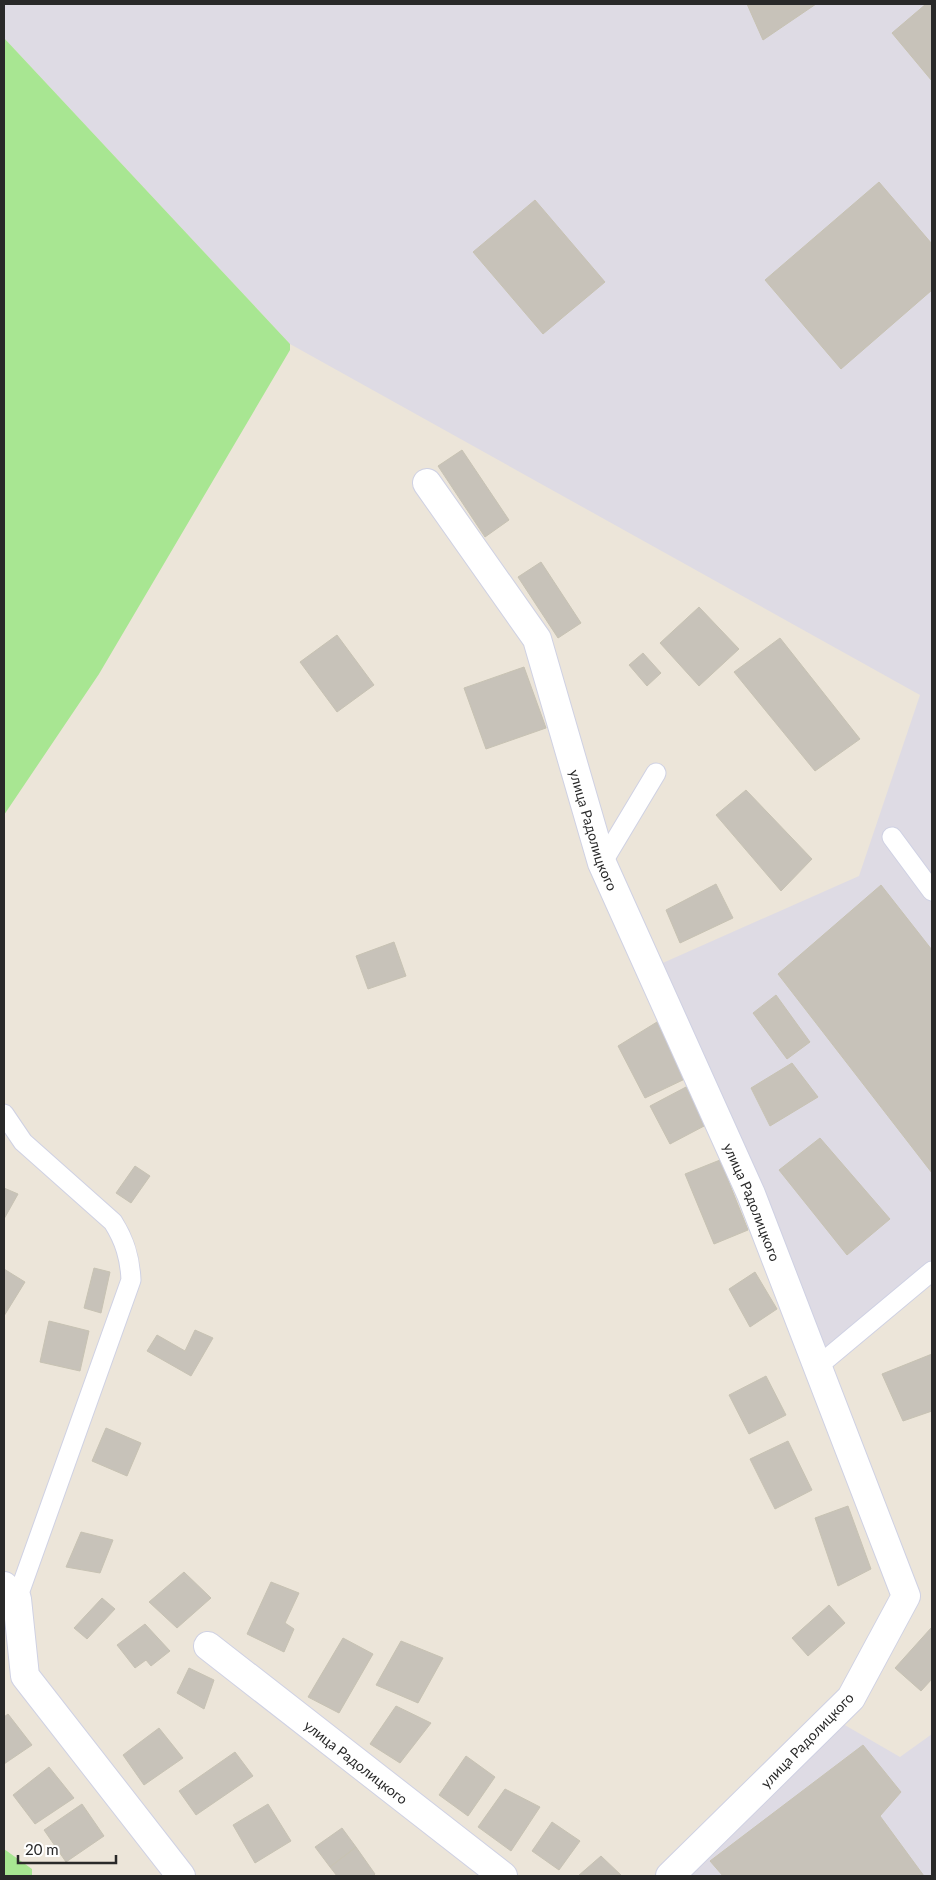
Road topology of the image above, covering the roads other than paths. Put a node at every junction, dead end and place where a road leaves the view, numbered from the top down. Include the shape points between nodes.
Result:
1 (428, 483) dead end
2 (656, 773) dead end
3 (892, 837) dead end
4 (602, 864) junction
5 (932, 891) edge
6 (4, 1114) edge
7 (932, 1271) edge
8 (817, 1366) junction
9 (10, 1593) edge
10 (208, 1646) dead end
11 (181, 1876) edge
12 (503, 1876) edge
13 (670, 1876) edge

1 - 4 street, улица Радолицкого via 537,639
2 - 4 lane
3 - 5 lane
4 - 8 street, улица Радолицкого via 751,1194
6 - 9 lane via 23,1142 113,1222 123,1238 130,1261 131,1280
7 - 8 lane
8 - 13 street, улица Радолицкого via 906,1596 852,1698
9 - 11 street via 25,1676
10 - 12 street, улица Радолицкого

